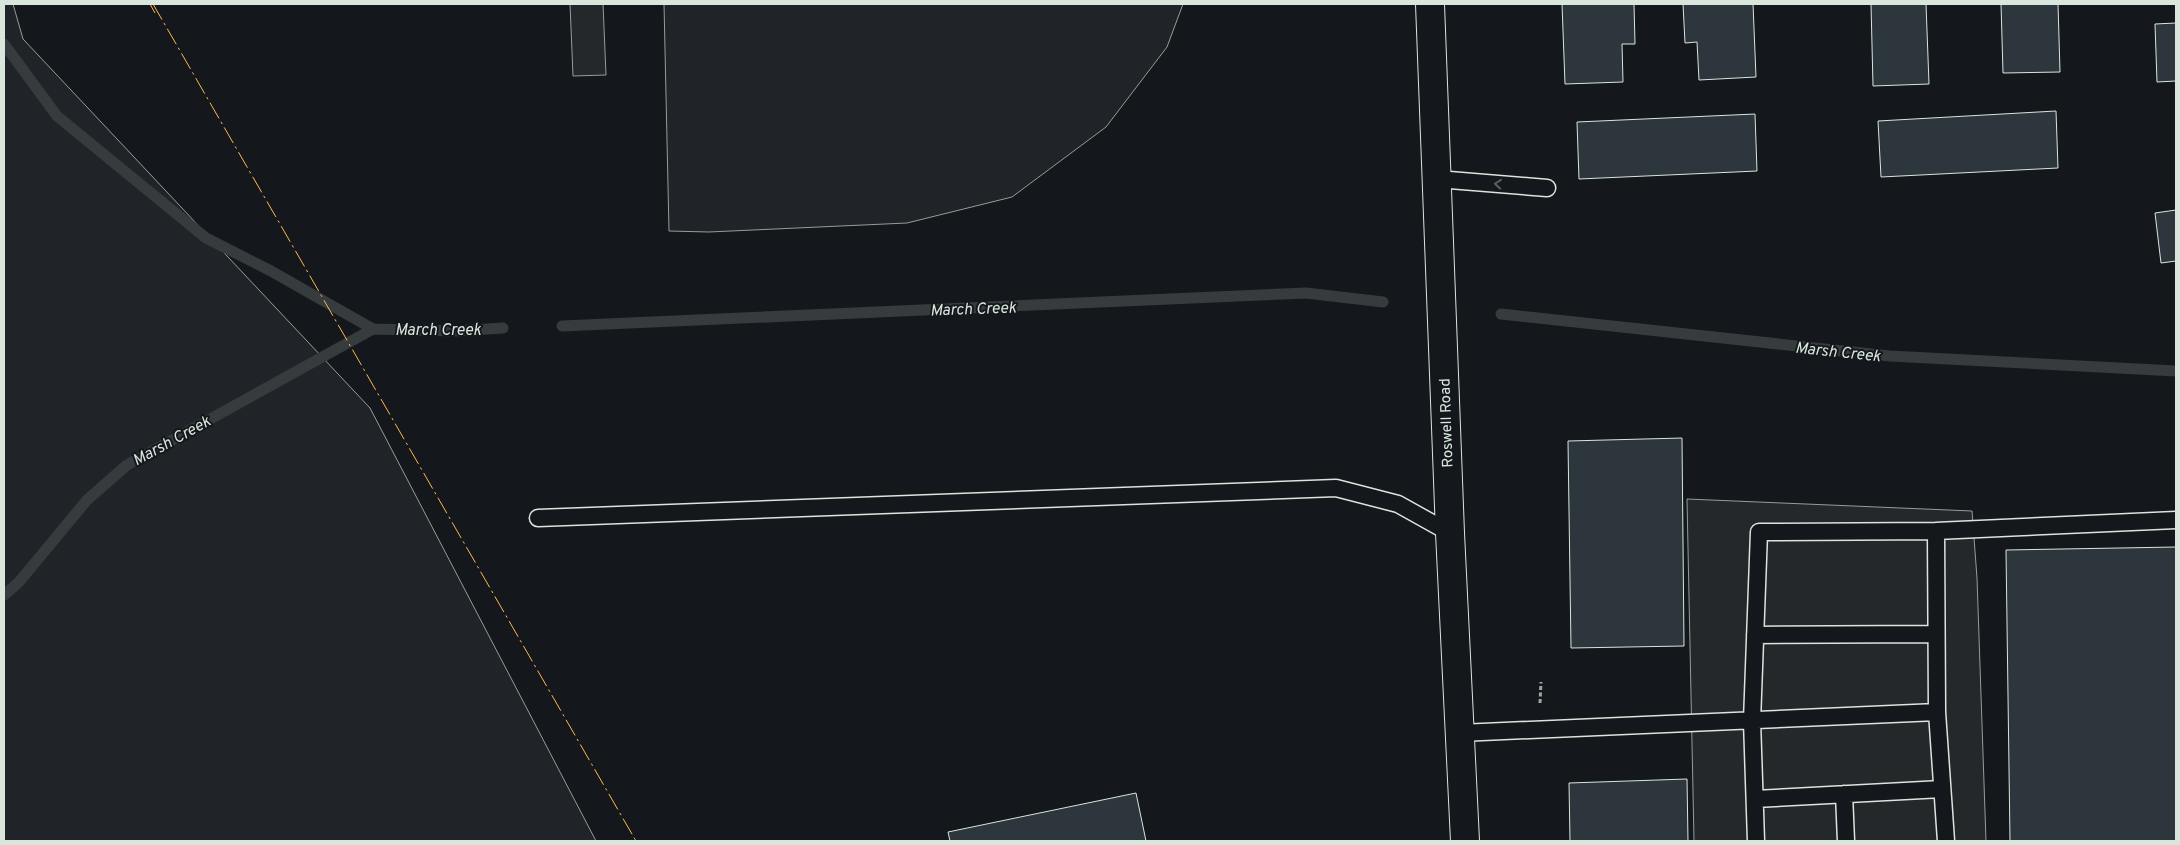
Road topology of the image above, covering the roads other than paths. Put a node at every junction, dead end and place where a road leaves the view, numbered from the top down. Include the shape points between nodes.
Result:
1 (1430, 4) edge
2 (1438, 179) junction
3 (1547, 188) dead end
4 (538, 518) dead end
5 (2176, 520) edge
6 (1936, 531) junction
7 (1450, 533) junction
8 (1936, 634) junction
9 (1755, 635) junction
10 (1937, 712) junction
11 (1752, 721) junction
12 (1460, 733) junction
13 (1942, 789) junction
14 (1844, 794) junction
15 (1755, 799) junction
16 (1465, 841) edge
17 (1756, 841) edge
18 (1846, 841) edge
19 (1946, 841) edge

1 - 2 main road, Roswell Road
3 -> 2 lane
2 - 7 main road, Roswell Road
4 - 7 lane via 1336,488 1398,504
5 - 6 lane
6 - 8 lane
6 - 9 lane via 1759,532
7 - 12 main road, Roswell Road
8 - 9 lane
8 - 10 lane
9 - 11 lane
10 - 11 lane
10 - 13 lane
11 - 12 lane
11 - 15 lane
12 - 16 main road, Roswell Road
13 - 14 lane
13 - 19 lane
14 - 15 lane
14 - 18 lane
15 - 17 lane

